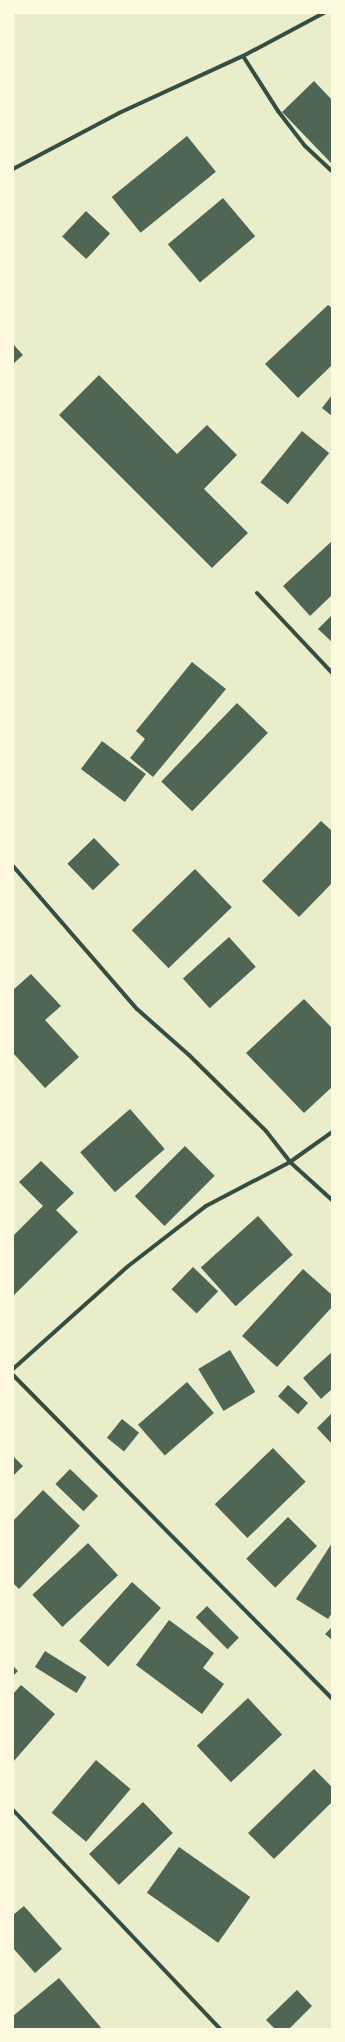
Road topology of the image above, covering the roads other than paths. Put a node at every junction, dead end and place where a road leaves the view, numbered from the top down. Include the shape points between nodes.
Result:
1 (324, 13) edge
2 (243, 56) junction
3 (13, 169) edge
4 (332, 171) edge
5 (257, 593) dead end
6 (332, 673) edge
7 (13, 866) edge
8 (332, 1132) edge
9 (290, 1162) junction
10 (332, 1200) edge
11 (13, 1369) edge
12 (13, 1375) edge
13 (332, 1698) edge
14 (13, 1810) edge
15 (220, 2029) edge

1 - 2 street
2 - 3 street via 119,113
2 - 4 street via 278,111 305,146
5 - 6 street
7 - 9 street via 137,1009 189,1055 266,1131
8 - 9 street
9 - 10 street
9 - 11 street via 206,1206 127,1267
12 - 13 street
14 - 15 street

